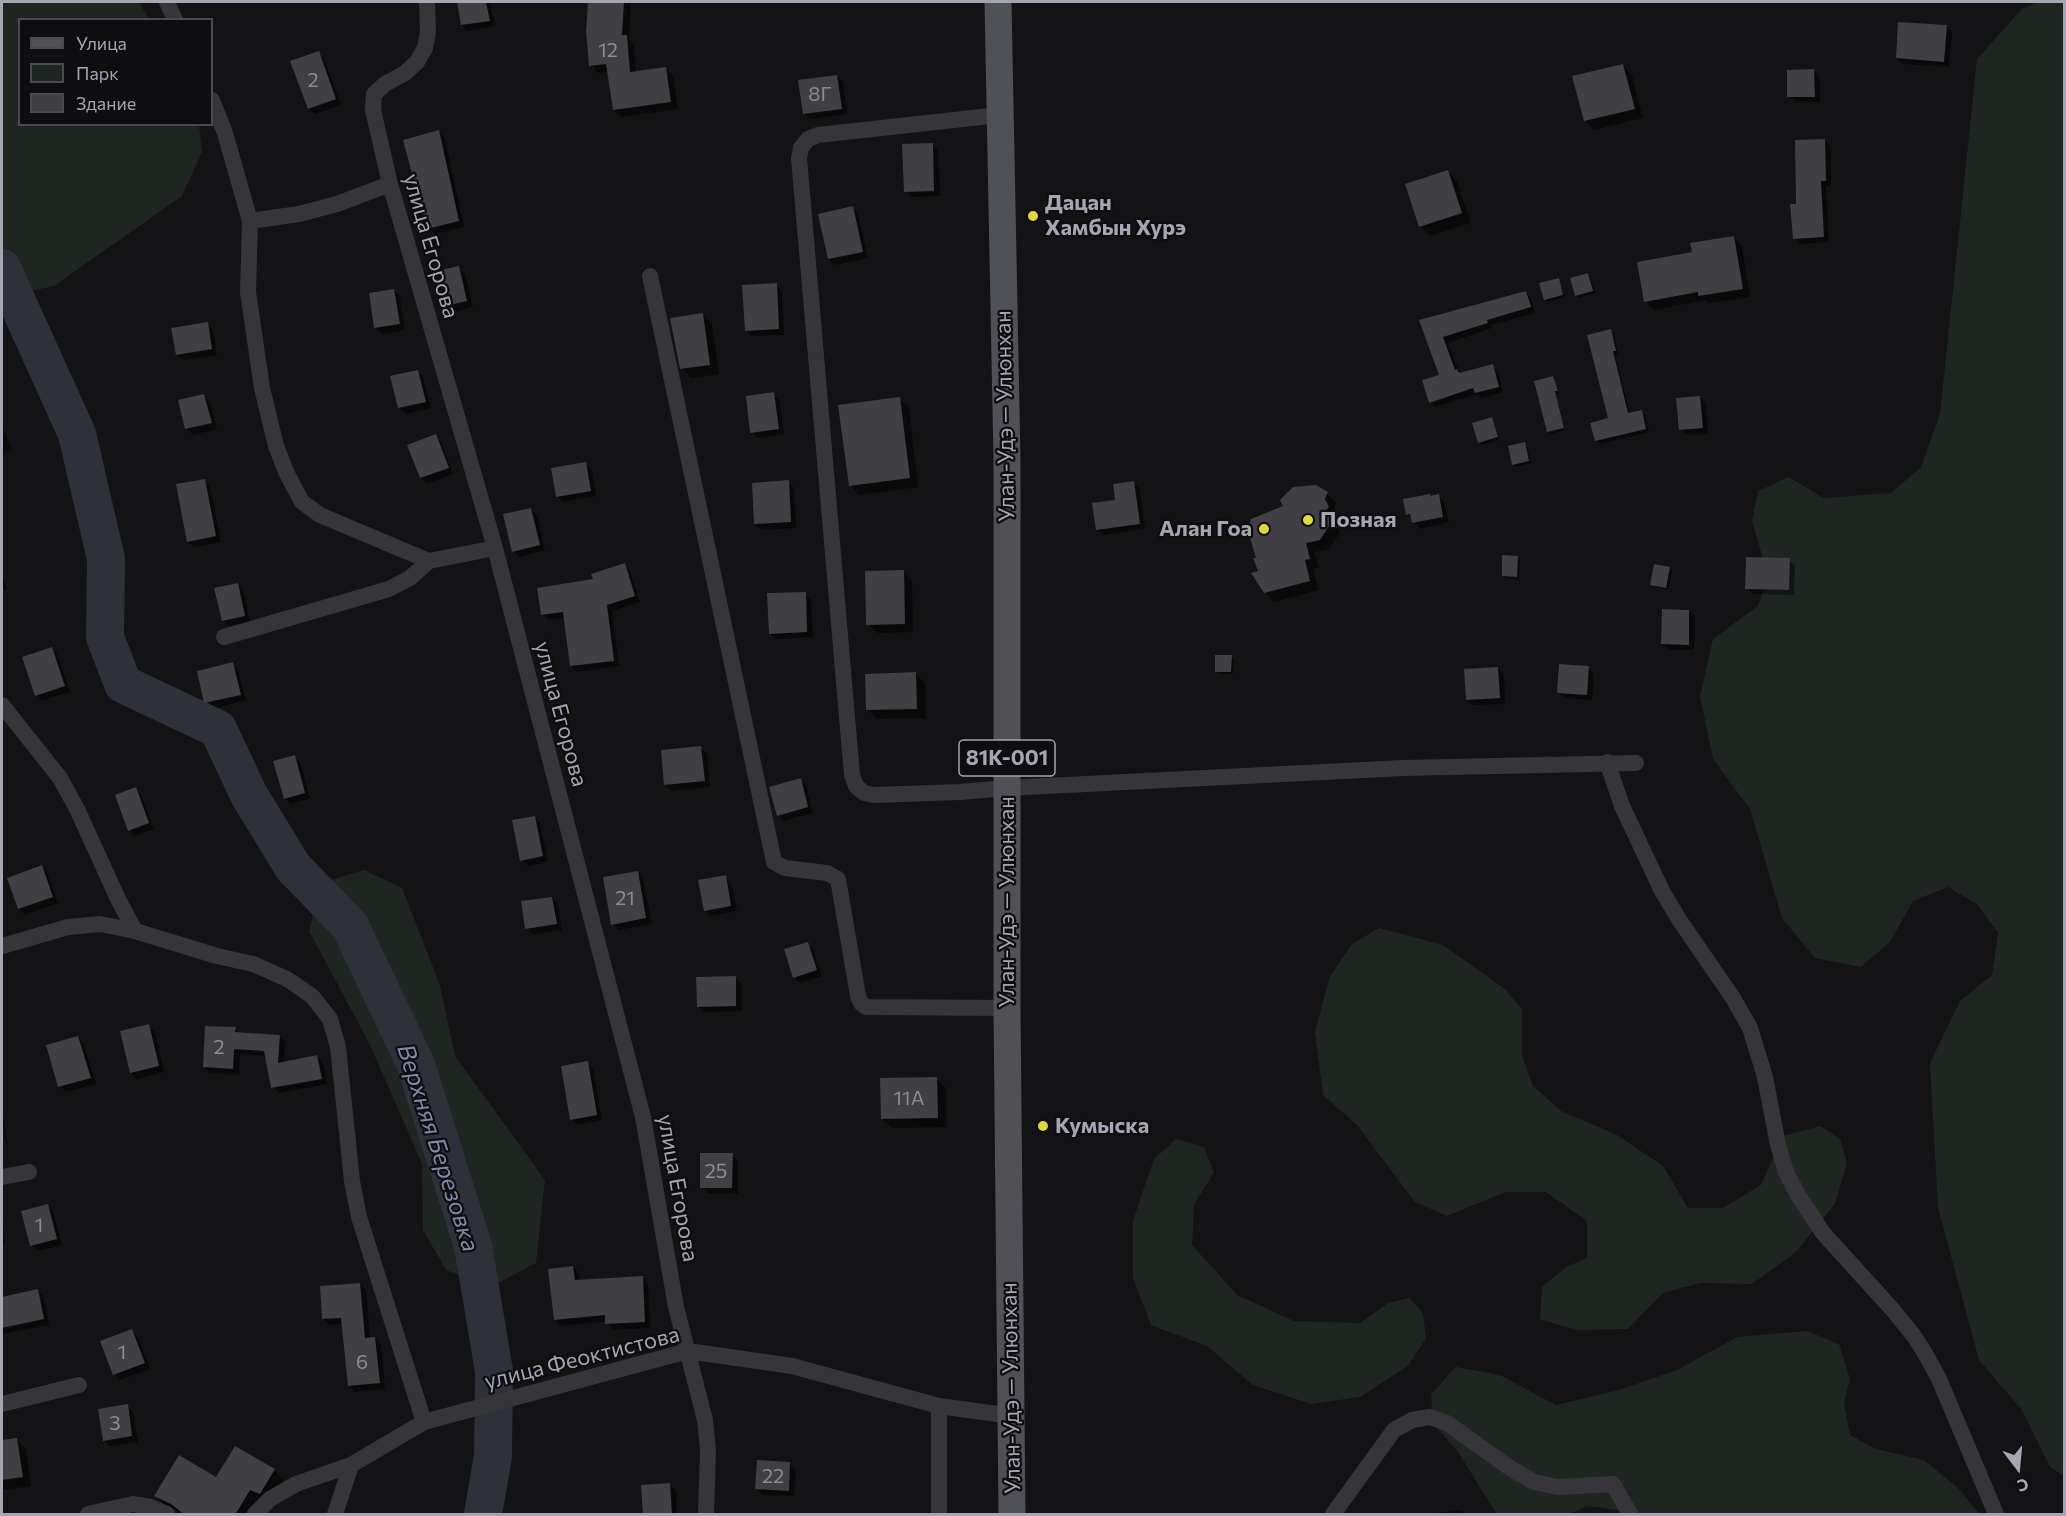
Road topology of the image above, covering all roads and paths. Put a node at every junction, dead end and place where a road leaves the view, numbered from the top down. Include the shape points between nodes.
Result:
1 (167, 2) edge
2 (427, 2) edge
3 (998, 2) edge
4 (175, 18) edge
5 (213, 103) edge
6 (999, 115) junction
7 (390, 184) junction
8 (250, 221) junction
9 (650, 276) dead end
10 (495, 548) junction
11 (429, 561) junction
12 (224, 637) dead end
13 (2, 705) edge
14 (7, 723) edge
15 (1607, 762) junction
16 (1636, 763) dead end
17 (1007, 788) junction
18 (135, 931) junction
19 (2, 946) edge
20 (1007, 1008) junction
21 (29, 1172) dead end
22 (2, 1177) edge
23 (688, 1351) junction
24 (79, 1385) dead end
25 (2, 1404) edge
26 (939, 1406) junction
27 (1012, 1416) junction
28 (424, 1422) junction
29 (351, 1465) junction
30 (88, 1515) edge
31 (167, 1515) edge
32 (255, 1515) edge
33 (335, 1515) edge
34 (706, 1515) edge
35 (939, 1515) edge
36 (1012, 1515) edge
37 (1334, 1515) edge
38 (1630, 1515) edge
39 (1996, 1515) edge

1 - 4 street
2 - 7 street, улица Егорова via 428,32 417,62 374,94 373,110
3 - 6 main road, Улан-Удэ — Улюнхан / 81К-001
5 - 8 street
6 - 17 main road, Улан-Удэ — Улюнхан / 81К-001 via 1007,460
6 - 17 street via 818,135 808,139 799,159 852,775 856,786 874,795
7 - 8 street via 327,207
7 - 10 street, улица Егорова
8 - 11 street via 248,292 253,337 276,446 286,474 302,502 320,515
9 - 20 street via 774,862 838,879 858,996 866,1007
10 - 11 street
10 - 23 street, улица Егорова via 643,1117 676,1306
11 - 12 street via 389,590
13 - 14 street
14 - 18 street via 35,746 60,778
15 - 16 street
15 - 17 street
15 - 39 street via 1622,806 1662,891 1750,1028 1786,1172 1823,1233 1892,1309 1926,1355 1940,1379
17 - 20 main road, Улан-Удэ — Улюнхан / 81К-001
18 - 19 street via 100,924 68,927
18 - 28 street via 253,964 287,979 312,996 330,1019 338,1047 359,1217
20 - 27 main road, Улан-Удэ — Улюнхан / 81К-001
21 - 22 street
23 - 26 street, улица Феоктистова via 792,1366
23 - 28 street, улица Феоктистова
23 - 34 street, улица Егорова via 705,1420
24 - 25 street
26 - 27 street, улица Феоктистова
26 - 35 street
27 - 36 main road, Улан-Удэ — Улюнхан / 81К-001
28 - 29 street, улица Феоктистова
29 - 32 street, улица Феоктистова via 296,1484 270,1499
29 - 33 street
30 - 31 street via 133,1504
37 - 38 street via 1394,1430 1412,1420 1430,1417 1447,1423 1534,1482 1558,1487 1613,1484

